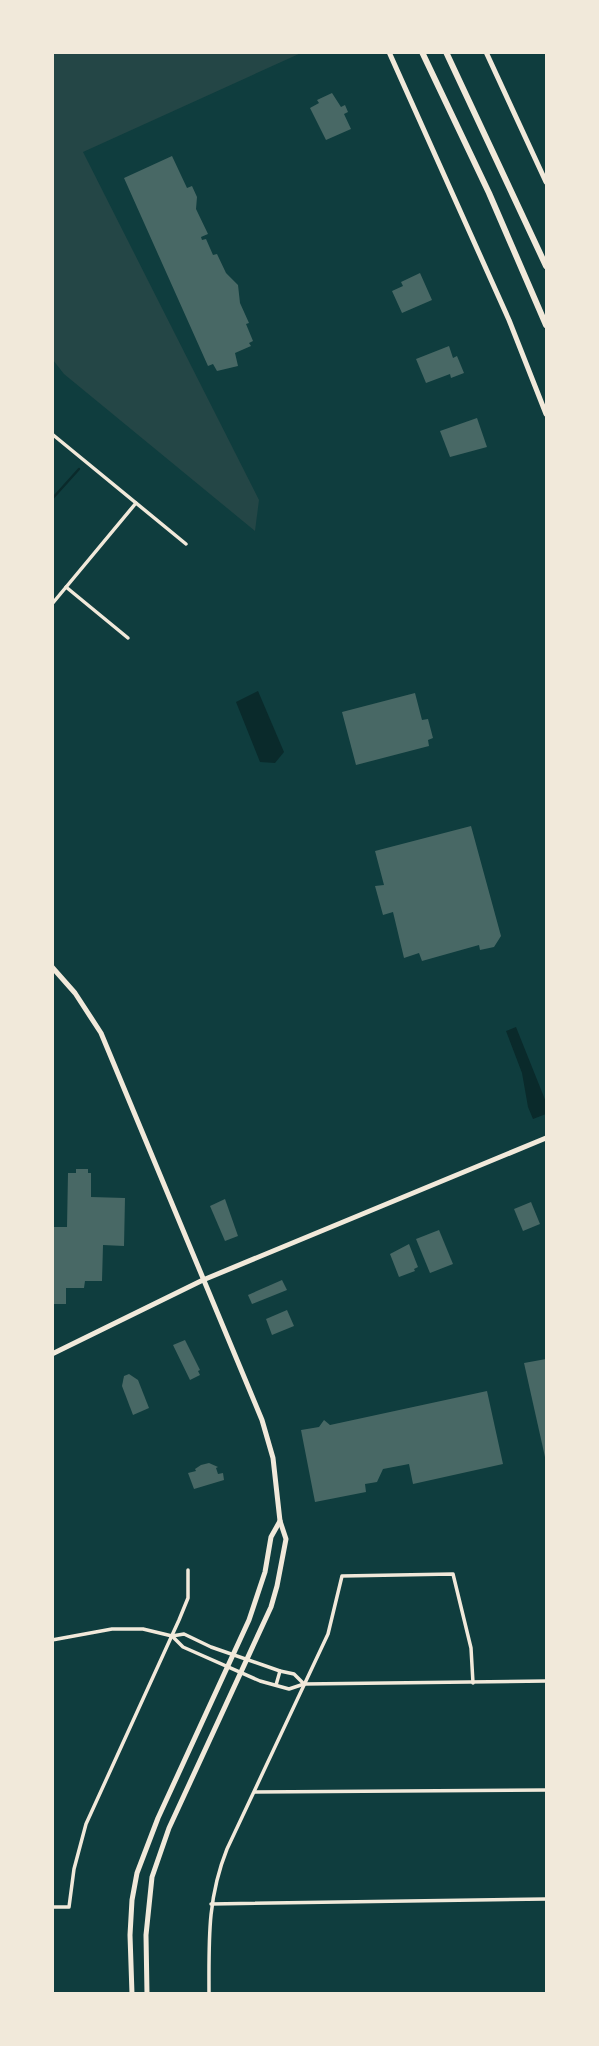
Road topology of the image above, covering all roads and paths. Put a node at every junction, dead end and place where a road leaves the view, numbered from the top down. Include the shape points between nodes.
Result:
1 (389, 52) edge
2 (422, 52) edge
3 (446, 52) edge
4 (486, 52) edge
5 (547, 182) edge
6 (547, 266) edge
7 (547, 325) edge
8 (547, 414) edge
9 (52, 433) edge
10 (136, 503) junction
11 (186, 544) dead end
12 (66, 587) junction
13 (52, 604) edge
14 (128, 638) dead end
15 (52, 967) edge
16 (547, 1138) edge
17 (203, 1280) junction
18 (52, 1354) edge
19 (279, 1521) junction
20 (188, 1570) dead end
21 (172, 1636) junction
22 (52, 1640) edge
23 (200, 1641) junction
24 (195, 1652) junction
25 (233, 1654) junction
26 (248, 1660) junction
27 (227, 1667) junction
28 (280, 1671) junction
29 (242, 1673) junction
30 (547, 1681) edge
31 (473, 1683) junction
32 (304, 1684) junction
33 (276, 1685) junction
34 (547, 1790) edge
35 (255, 1792) junction
36 (547, 1899) edge
37 (211, 1903) junction
38 (52, 1907) edge
39 (132, 1993) edge
40 (147, 1993) edge
41 (209, 1993) edge

1 - 8 main road
2 - 7 highway
3 - 6 highway
4 - 5 main road
9 - 10 street
10 - 11 street
10 - 12 street
12 - 13 street
12 - 14 street
15 - 17 main road via 101,1033
16 - 17 main road
17 - 18 main road
17 - 19 main road via 267,1432 276,1472
19 - 25 main road via 271,1537 260,1591
19 - 26 main road via 286,1539 278,1586
20 - 21 street via 188,1598
21 - 22 street via 127,1628
21 - 23 street via 184,1634
21 - 24 street
21 - 38 street via 86,1824 69,1907
23 - 24 street
23 - 25 street
24 - 27 street
25 - 26 street
25 - 27 main road
26 - 28 street
26 - 29 main road
27 - 29 street
27 - 39 main road via 137,1873 130,1935
28 - 32 street via 294,1674
28 - 33 street
29 - 33 street
29 - 40 main road via 169,1828 152,1877 147,1902
30 - 31 street
31 - 32 street
31 - 32 street via 471,1648 453,1574 342,1576 328,1634
32 - 33 street via 289,1689
32 - 35 street
34 - 35 street
35 - 37 street via 221,1865
36 - 37 street
37 - 41 street

